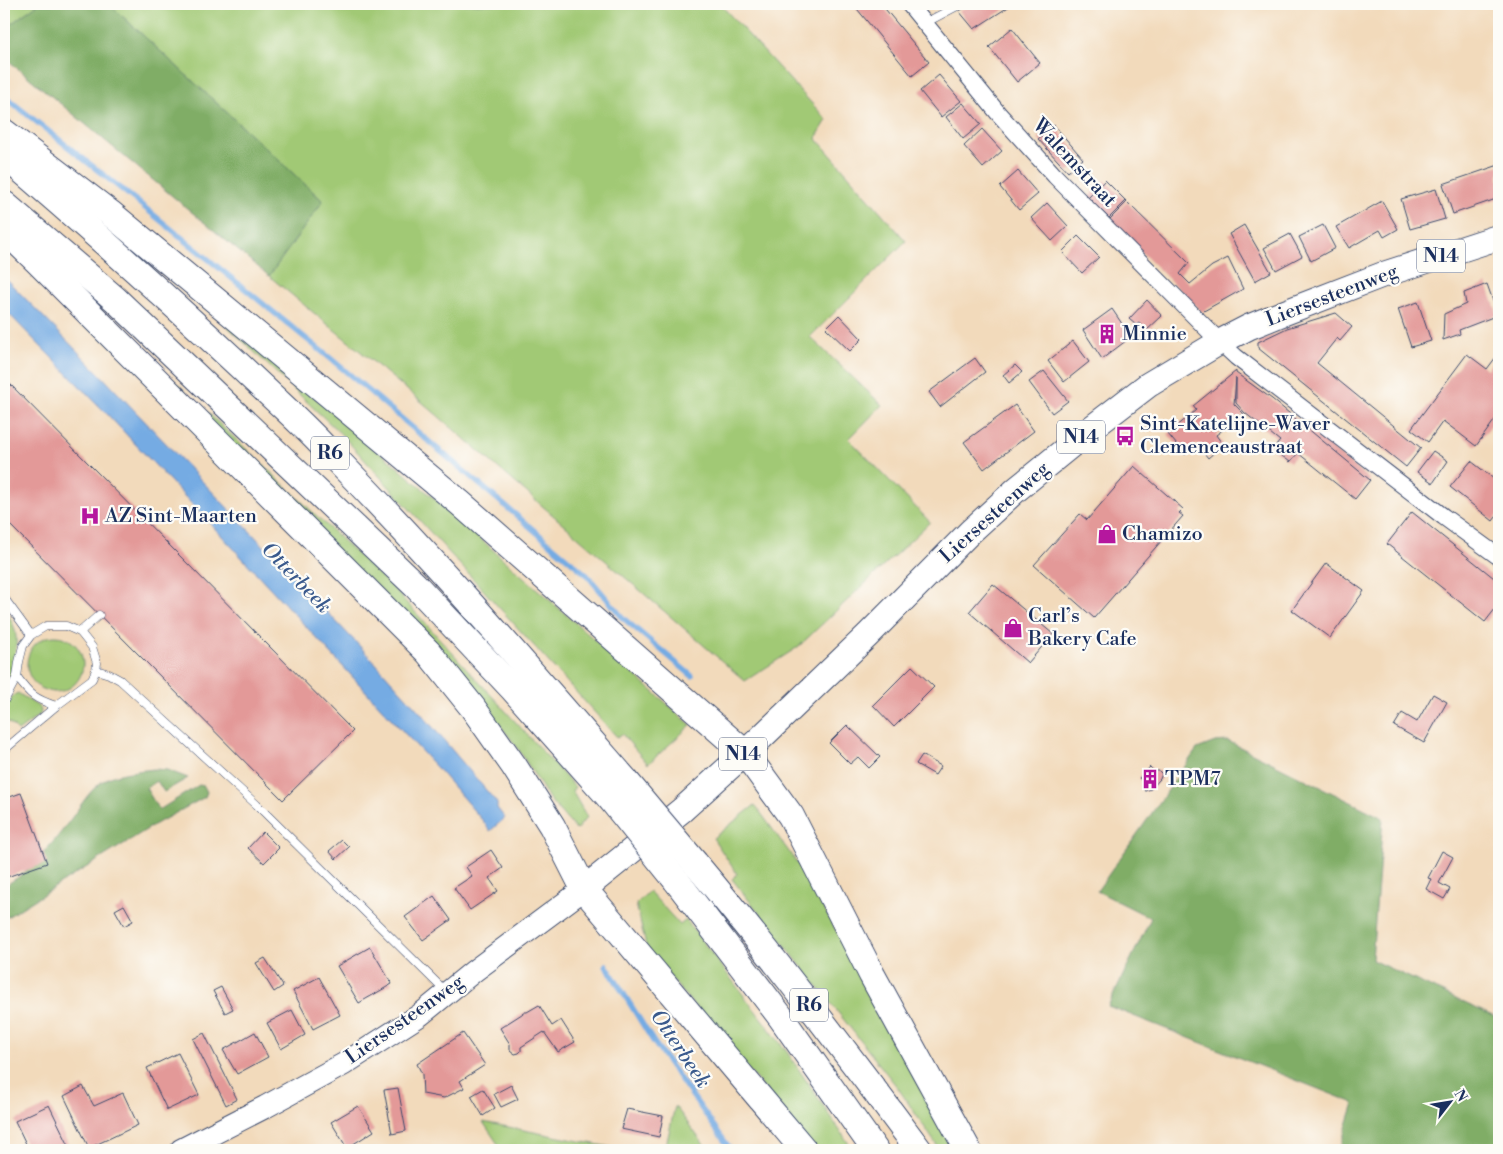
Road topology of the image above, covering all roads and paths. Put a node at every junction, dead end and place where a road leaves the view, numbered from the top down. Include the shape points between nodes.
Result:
1 (909, 4) edge
2 (961, 4) edge
3 (925, 24) junction
4 (4, 132) edge
5 (4, 155) edge
6 (4, 204) edge
7 (4, 229) edge
8 (1499, 237) edge
9 (1220, 342) junction
10 (1499, 557) edge
11 (4, 598) edge
12 (99, 615) dead end
13 (80, 632) junction
14 (31, 635) junction
15 (96, 670) junction
16 (17, 677) junction
17 (4, 701) edge
18 (56, 706) junction
19 (4, 750) edge
20 (745, 753) junction
21 (618, 790) junction
22 (584, 889) junction
23 (448, 994) junction
24 (181, 1150) edge
25 (804, 1150) edge
26 (875, 1150) edge
27 (919, 1150) edge
28 (968, 1150) edge

1 - 3 street, Walemstraat
2 - 3 lane
3 - 9 street, Walemstraat via 1055,176
4 - 20 highway via 110,213 460,504
5 - 21 highway, R6 via 206,334 324,447 534,675
6 - 21 highway, R6 via 115,299 415,585 514,689
7 - 22 highway via 428,652 519,773 552,826
8 - 9 main road, Liersesteenweg / N14 via 1382,275 1281,314
9 - 10 street, Walemstraat via 1444,518
9 - 20 main road, Liersesteenweg / N14 via 1148,385 1017,489
11 - 14 lane
12 - 13 lane
13 - 14 lane via 66,626 46,626
13 - 15 lane via 92,647
14 - 16 lane via 23,646
15 - 18 lane via 92,679
15 - 23 lane via 120,680 237,787
16 - 17 lane
16 - 18 lane via 38,700
18 - 19 lane
20 - 22 main road, Liersesteenweg / N14 via 682,810
20 - 28 highway via 791,816 872,975
21 - 26 highway, R6, bridge via 676,880 780,1016
21 - 27 highway, R6, bridge via 695,863 766,949
22 - 23 main road, Liersesteenweg / N14
22 - 25 highway
23 - 24 main road, Liersesteenweg / N14 via 344,1064

